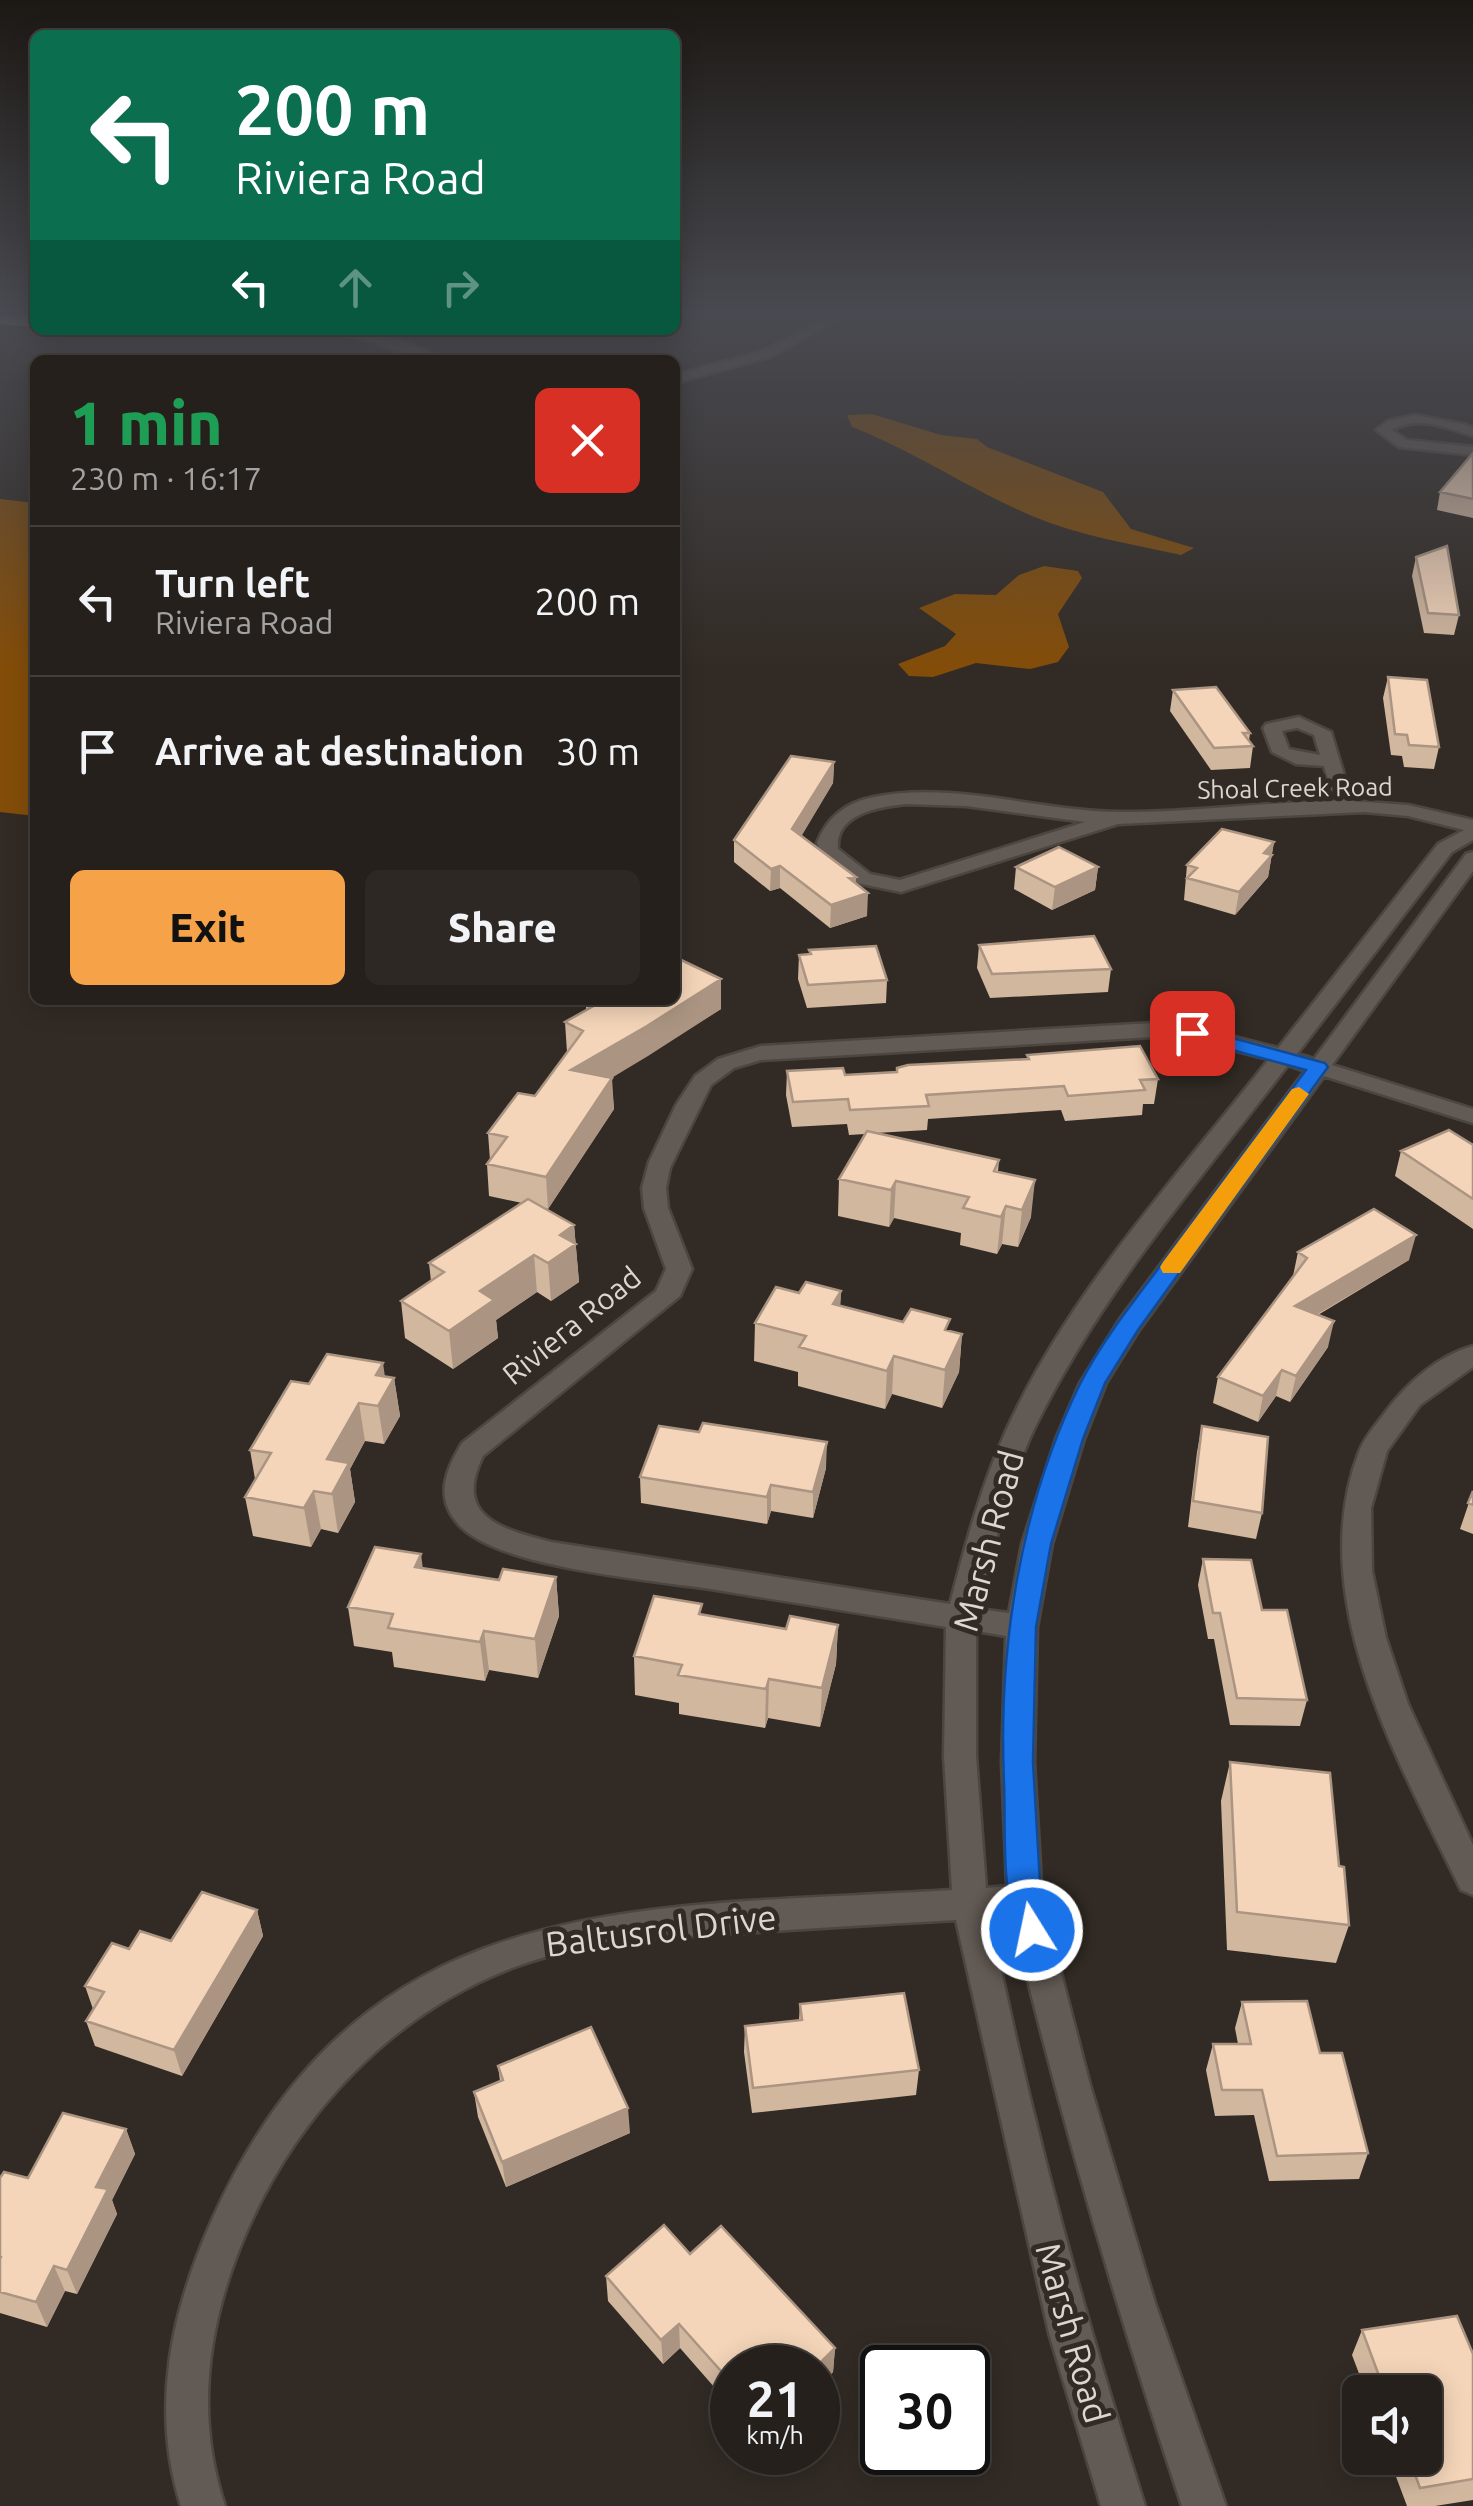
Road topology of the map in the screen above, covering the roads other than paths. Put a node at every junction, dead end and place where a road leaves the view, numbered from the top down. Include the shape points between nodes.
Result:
1 (1387, 433) edge
2 (1473, 451) edge
3 (1328, 761) dead end
4 (1345, 807) junction
5 (1116, 818) junction
6 (1473, 829) edge
7 (1473, 858) edge
8 (1284, 1056) junction
9 (1318, 1067) junction
10 (1473, 1116) edge
11 (1473, 1355) edge
12 (961, 1618) junction
13 (1022, 1627) junction
14 (1473, 1880) edge
15 (1025, 1900) junction
16 (970, 1904) junction
17 (203, 2506) edge
18 (1122, 2506) edge
19 (1204, 2506) edge

1 - 2 street via 1404,444
3 - 4 street
4 - 5 street, Shoal Creek Road
4 - 6 street, Shoal Creek Road via 1400,810
5 - 5 street, Shoal Creek Road via 901,886 864,879 827,844 846,814 892,800
6 - 8 street, Marsh Road via 1446,848
7 - 9 street, Marsh Road
8 - 9 street, Riviera Road
8 - 12 street, Marsh Road via 1084,1313 1050,1370 1020,1430
8 - 12 street, Riviera Road via 1224,1038 1153,1030 780,1051 725,1063 692,1092 657,1173 656,1207 678,1269 667,1296 495,1429 457,1473 463,1511 501,1539 551,1553
9 - 10 street, Riviera Road
9 - 13 street, Marsh Road via 1093,1383 1037,1544
11 - 14 street via 1410,1398 1382,1434 1356,1516 1354,1565 1406,1737
12 - 13 street, Riviera Road
12 - 16 street, Marsh Road via 960,1756
13 - 15 street, Marsh Road via 1018,1762
15 - 16 street, Baltusrol Drive
15 - 19 street, Marsh Road via 1124,2267
16 - 17 street, Baltusrol Drive via 698,1920 562,1940 460,1973 380,2024 275,2134 247,2182 207,2282 184,2399 186,2444
16 - 18 street, Marsh Road via 1069,2333

